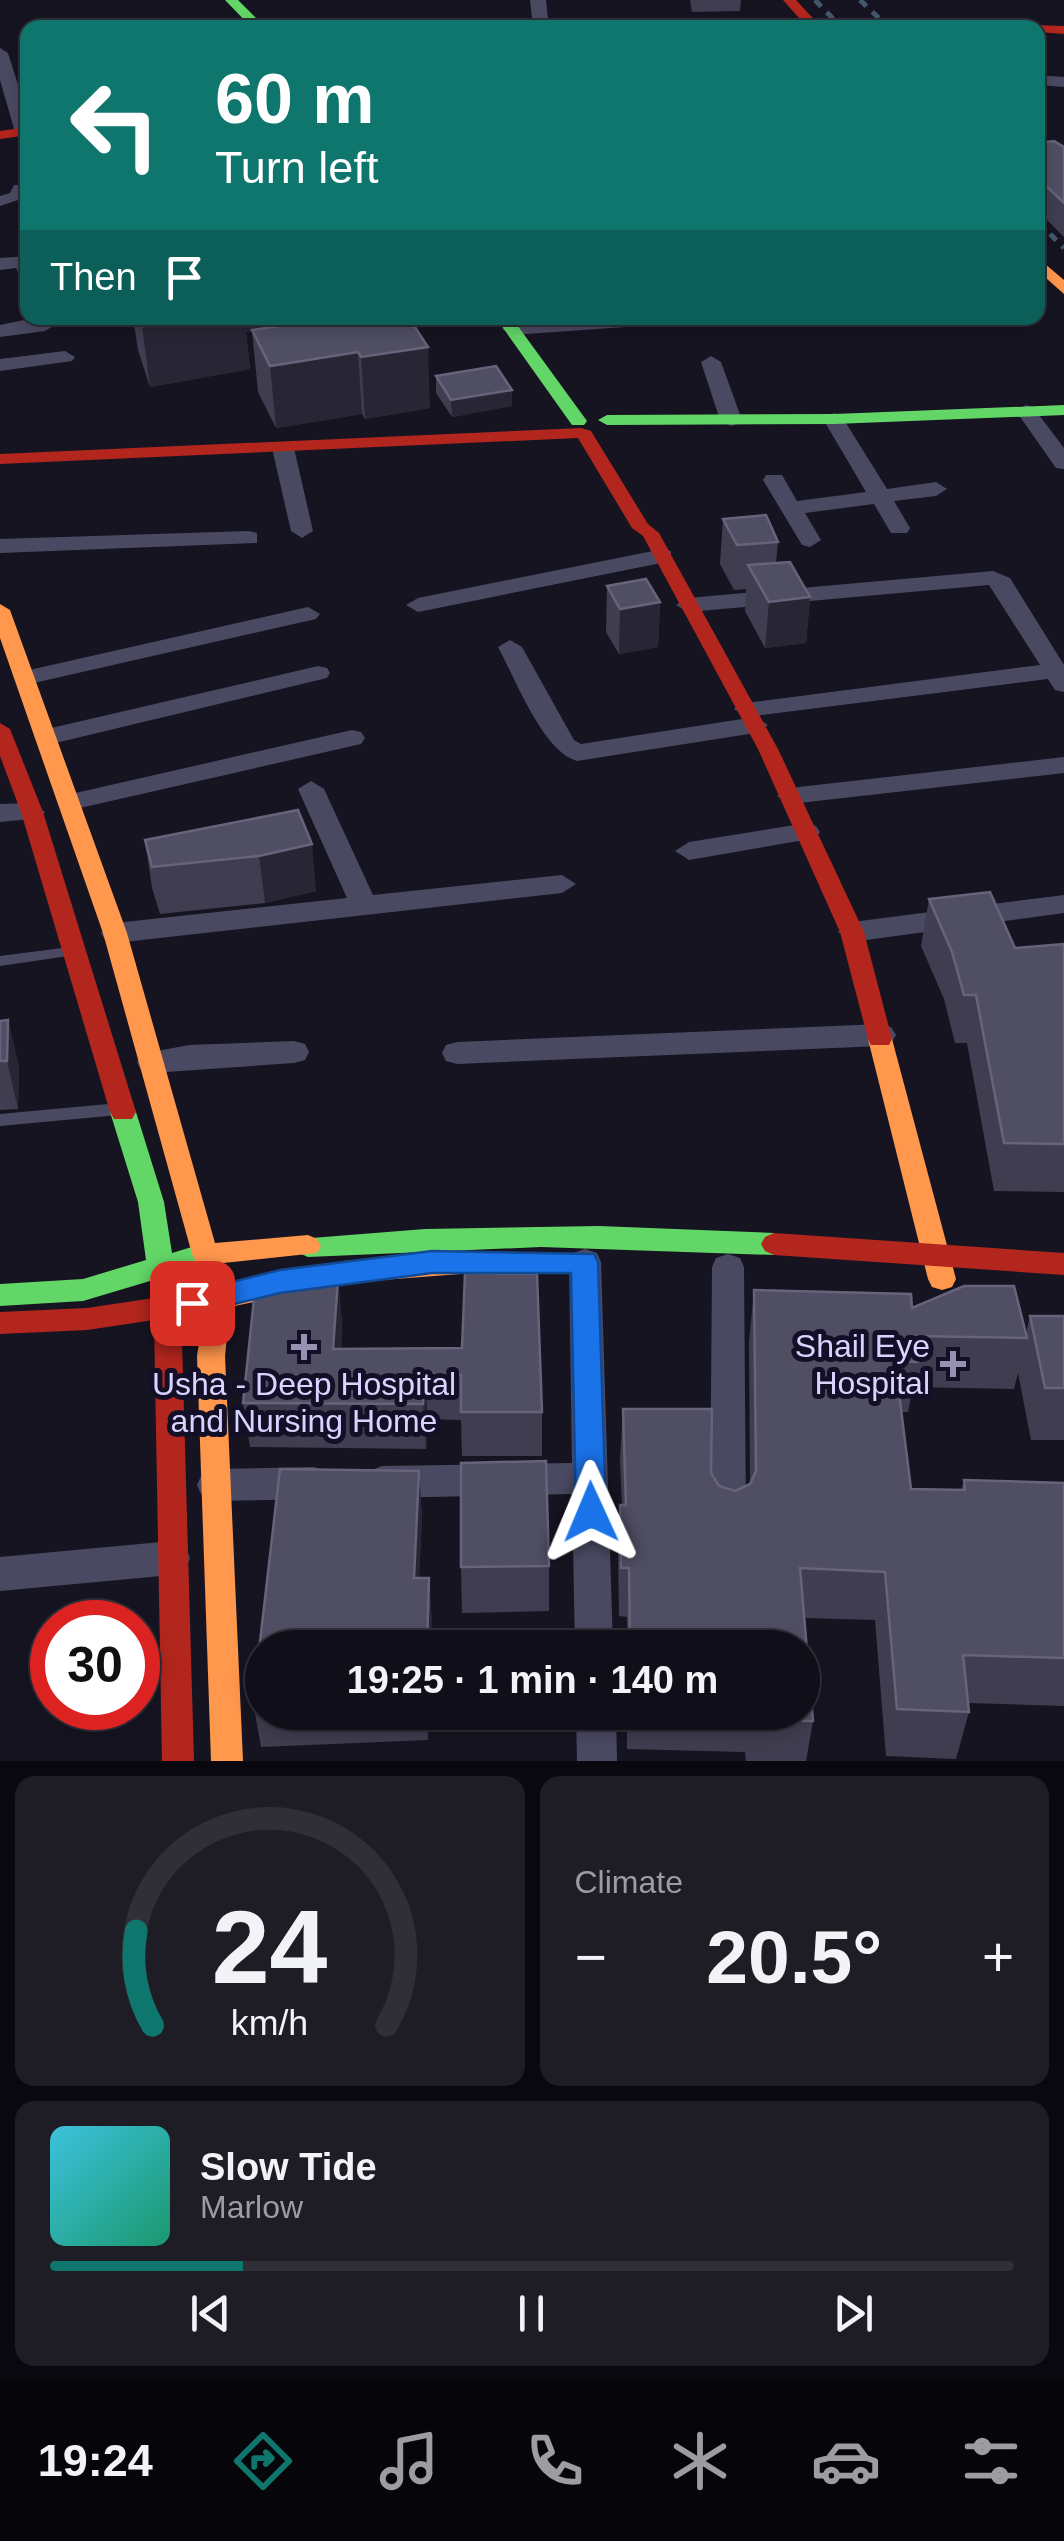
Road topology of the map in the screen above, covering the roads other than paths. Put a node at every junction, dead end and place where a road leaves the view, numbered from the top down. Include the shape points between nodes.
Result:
1 (231, 0) edge
2 (789, 0) edge
3 (883, 0) edge
4 (252, 20) edge
5 (808, 20) edge
6 (904, 20) edge
7 (0, 53) edge
8 (20, 114) edge
9 (20, 188) dead end
10 (0, 201) edge
11 (1045, 270) edge
12 (1064, 289) edge
13 (45, 325) edge
14 (510, 325) edge
15 (0, 331) edge
16 (64, 357) dead end
17 (711, 362) dead end
18 (0, 366) edge
19 (1064, 410) edge
20 (1026, 412) junction
21 (834, 419) junction
22 (726, 420) junction
23 (592, 427) junction
24 (283, 448) junction
25 (0, 459) edge
26 (1064, 463) edge
27 (774, 480) dead end
28 (936, 489) dead end
29 (880, 497) junction
30 (792, 508) junction
31 (899, 528) dead end
32 (302, 531) dead end
33 (250, 538) dead end
34 (810, 540) dead end
35 (0, 546) edge
36 (663, 556) junction
37 (418, 605) dead end
38 (688, 605) junction
39 (0, 610) edge
40 (308, 614) dead end
41 (510, 647) dead end
42 (318, 673) dead end
43 (25, 678) junction
44 (1060, 678) edge
45 (751, 717) junction
46 (0, 729) edge
47 (47, 736) junction
48 (352, 738) dead end
49 (1064, 765) edge
50 (312, 789) dead end
51 (790, 796) junction
52 (71, 802) junction
53 (32, 812) junction
54 (0, 814) edge
55 (807, 832) junction
56 (689, 851) dead end
57 (562, 884) dead end
58 (1064, 904) edge
59 (364, 908) junction
60 (852, 932) junction
61 (115, 933) junction
62 (76, 951) junction
63 (0, 961) edge
64 (881, 1035) junction
65 (294, 1052) dead end
66 (457, 1054) dead end
67 (152, 1062) junction
68 (123, 1108) junction
69 (0, 1120) edge
70 (205, 1254) junction
71 (939, 1256) junction
72 (490, 1262) dead end
73 (584, 1262) dead end
74 (1064, 1264) edge
75 (158, 1266) junction
76 (728, 1267) dead end
77 (942, 1282) dead end
78 (0, 1295) edge
79 (217, 1299) junction
80 (168, 1307) junction
81 (0, 1323) edge
82 (590, 1478) junction
83 (215, 1484) junction
84 (728, 1521) edge
85 (172, 1558) junction
86 (0, 1574) edge
87 (594, 1630) edge
88 (597, 1730) edge
89 (178, 1761) edge
90 (227, 1761) edge
91 (598, 1761) edge

1 - 4 street
2 - 5 street
3 - 6 street
7 - 8 street
9 - 10 street via 18,196
11 - 12 street
13 - 15 street
14 - 23 street via 529,348 547,355
16 - 18 street
17 - 22 street
19 - 20 street
20 - 21 street
20 - 26 street
21 - 22 street
21 - 29 street
22 - 23 street
23 - 24 street
23 - 36 street via 655,526 650,533
24 - 25 street
24 - 32 street
27 - 30 street
28 - 29 street
29 - 30 street
29 - 31 street
30 - 34 street
33 - 35 street
36 - 37 street
36 - 38 street
38 - 44 street via 992,578 1002,583
38 - 45 street
39 - 43 street
40 - 43 street
41 - 45 street via 564,745 576,752
42 - 47 street
43 - 47 street
44 - 45 street
45 - 51 street
46 - 53 street
47 - 52 street
48 - 52 street
49 - 51 street
50 - 59 street
51 - 55 street
52 - 61 street
53 - 54 street
53 - 62 street
55 - 56 street
55 - 60 street
57 - 59 street
58 - 60 street
59 - 61 street
60 - 64 street
61 - 67 street
62 - 63 lane
62 - 68 street
64 - 66 street
64 - 71 street
65 - 67 street
67 - 70 street
68 - 69 lane
68 - 75 street via 151,1202
70 - 71 street via 434,1236 601,1236
70 - 75 street
70 - 79 street
71 - 74 street
71 - 77 street
72 - 79 street via 432,1262 280,1282
73 - 82 street
75 - 78 street via 83,1290
75 - 80 street
76 - 84 street
79 - 80 street
79 - 83 street via 211,1356
80 - 81 street
80 - 85 street
82 - 83 street
82 - 87 street
83 - 90 street
85 - 86 street
85 - 89 street
88 - 91 street

